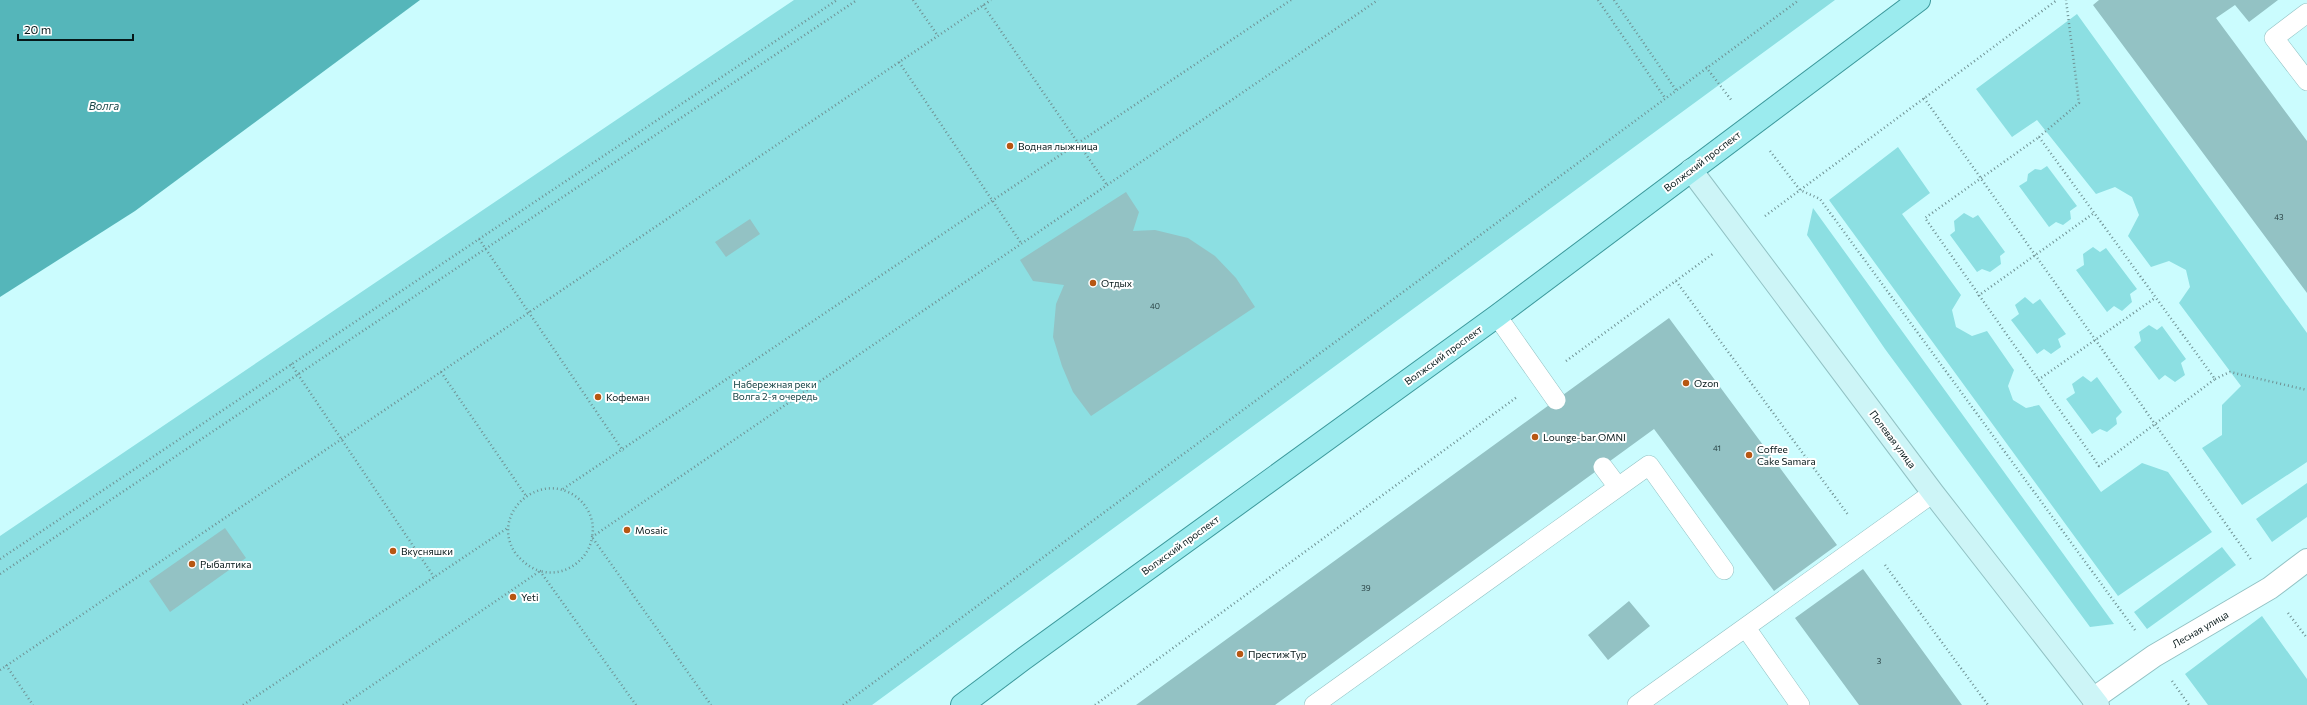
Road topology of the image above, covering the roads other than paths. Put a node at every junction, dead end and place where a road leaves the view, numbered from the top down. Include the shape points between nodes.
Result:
1 (1919, 0) edge
2 (2307, 13) edge
3 (2307, 81) edge
4 (1691, 170) junction
5 (1497, 316) junction
6 (1556, 400) dead end
7 (1603, 467) dead end
8 (1618, 487) junction
9 (1933, 493) junction
10 (2307, 560) edge
11 (1724, 570) dead end
12 (1746, 628) junction
13 (2096, 702) edge
14 (962, 705) edge
15 (1314, 705) edge
16 (1637, 705) edge
17 (1800, 705) edge

1 - 4 main road, Волжский проспект
2 - 3 lane via 2274,38
4 - 5 main road, Волжский проспект
4 - 9 street, Полевая улица
5 - 6 lane
5 - 14 main road, Волжский проспект
7 - 8 lane
8 - 11 lane via 1649,465
8 - 15 lane
9 - 12 lane
9 - 13 street, Полевая улица
10 - 13 street, Лесная улица via 2270,588 2154,656
12 - 16 lane
12 - 17 lane

